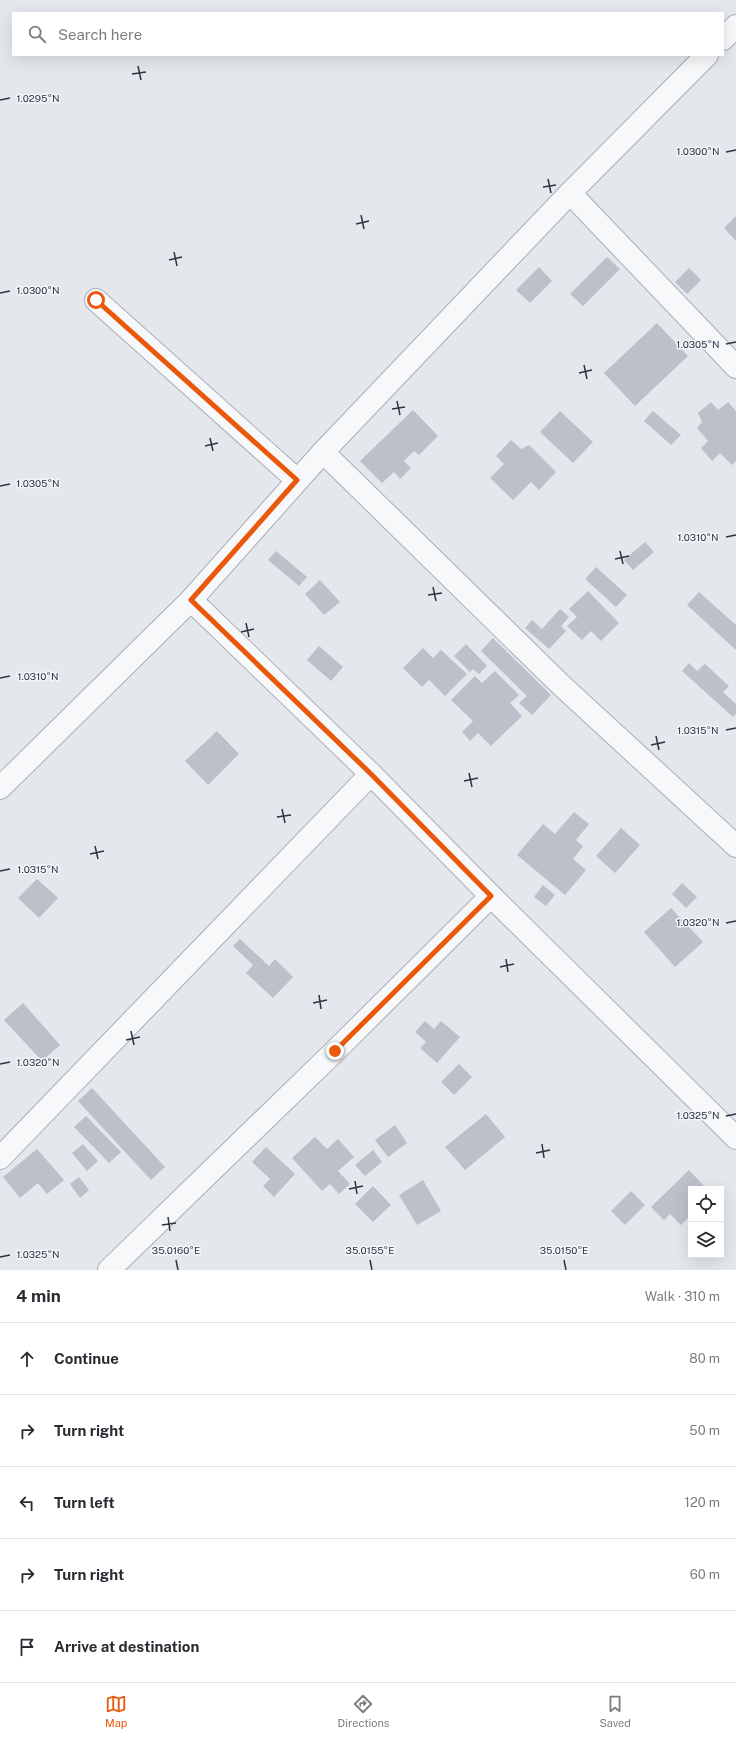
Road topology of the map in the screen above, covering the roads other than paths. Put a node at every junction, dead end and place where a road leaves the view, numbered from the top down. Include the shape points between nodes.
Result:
1 (736, 26) edge
2 (724, 38) edge
3 (706, 56) edge
4 (570, 194) junction
5 (96, 300) dead end
6 (736, 367) edge
7 (323, 452) junction
8 (297, 480) junction
9 (191, 600) junction
10 (371, 774) junction
11 (0, 788) edge
12 (736, 846) edge
13 (491, 896) junction
14 (736, 1138) edge
15 (0, 1158) edge
16 (109, 1270) edge

1 - 2 street
3 - 4 street
4 - 6 street
4 - 7 street
5 - 8 street
7 - 8 street
7 - 12 street via 560,684
8 - 9 street
9 - 10 street
9 - 11 street
10 - 13 street
10 - 15 street
13 - 14 street
13 - 16 street

